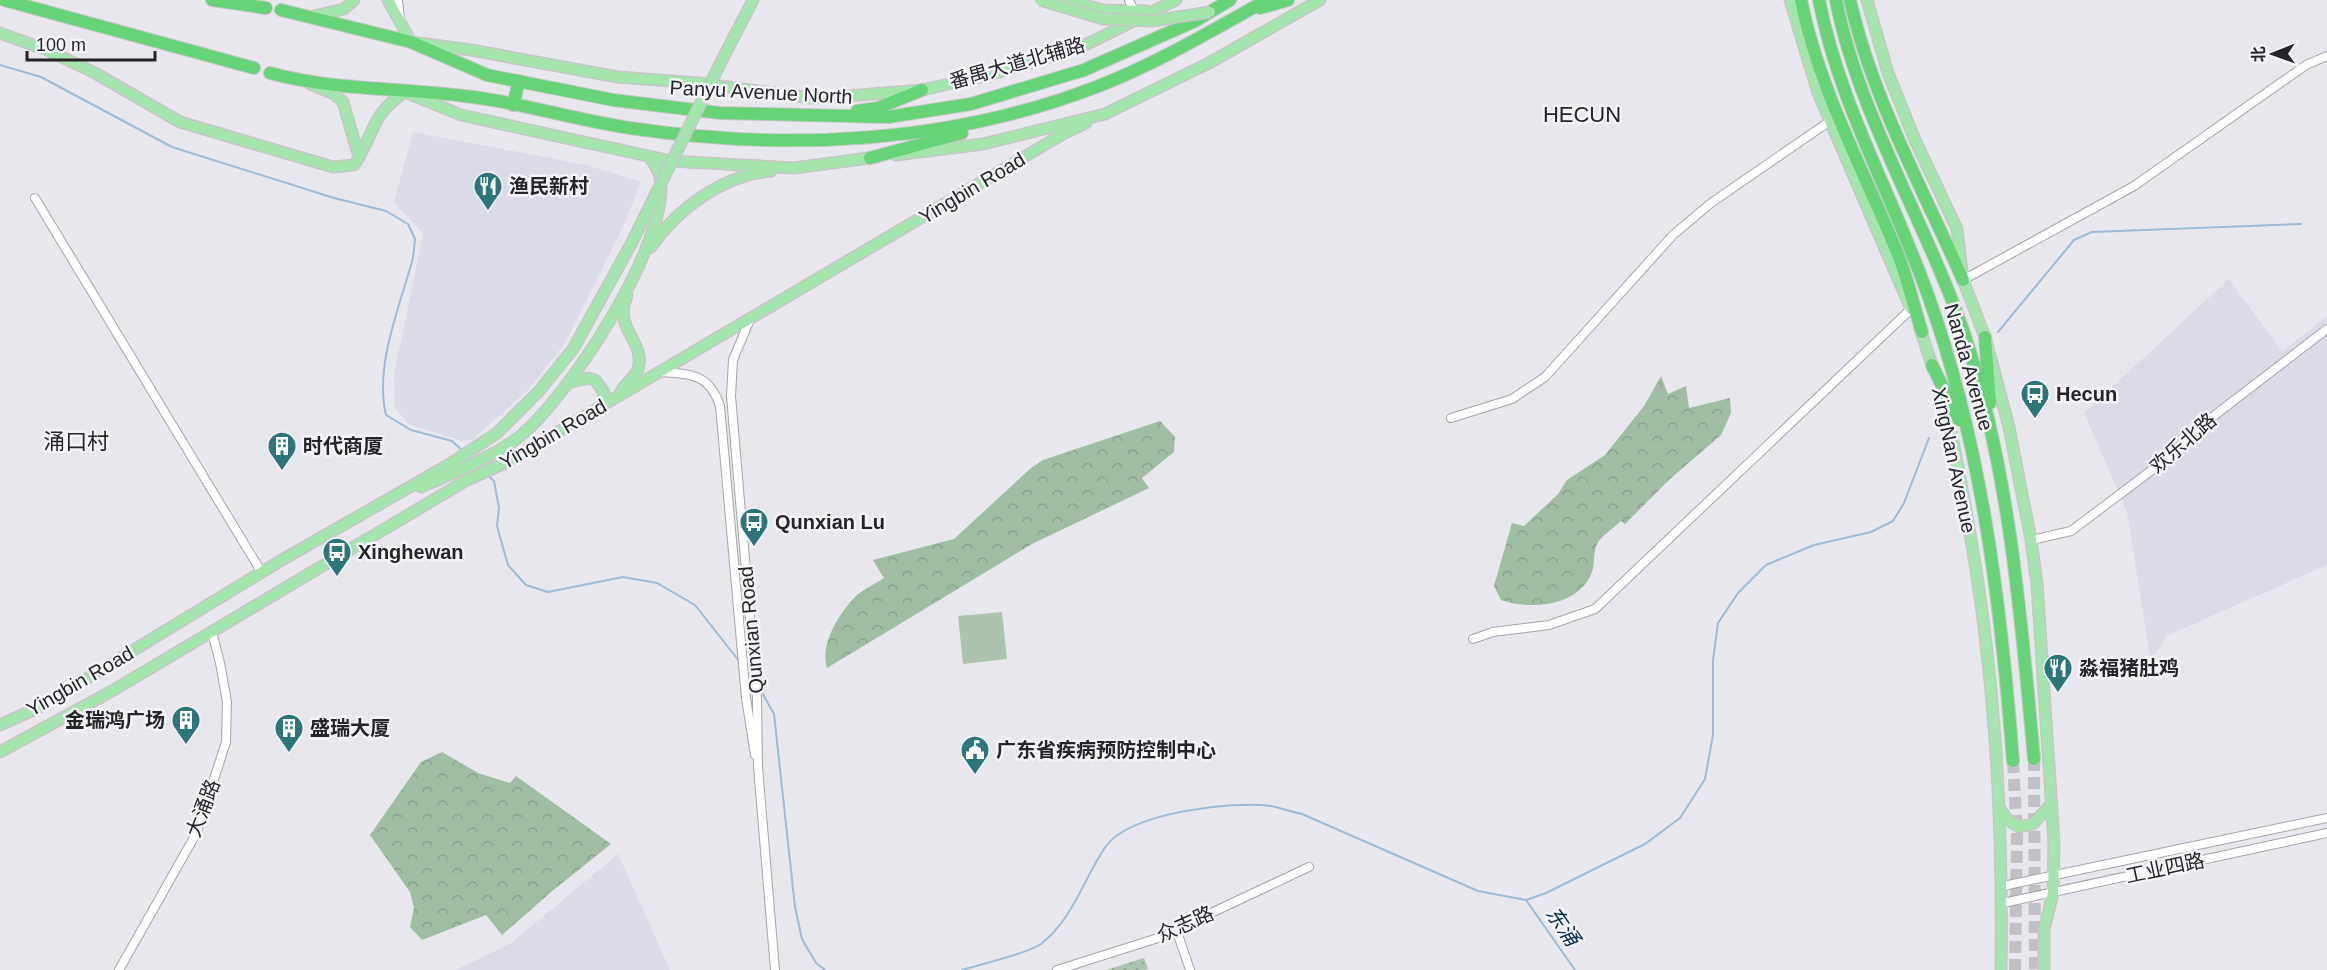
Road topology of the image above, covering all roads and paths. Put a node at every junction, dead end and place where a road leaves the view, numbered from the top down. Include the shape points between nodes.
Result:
1 (4, 0) edge
2 (212, 0) edge
3 (354, 0) edge
4 (388, 0) edge
5 (398, 0) edge
6 (753, 0) edge
7 (1040, 0) edge
8 (1067, 0) edge
9 (1130, 0) edge
10 (1176, 0) edge
11 (1230, 0) edge
12 (1267, 0) edge
13 (1288, 0) edge
14 (1320, 0) edge
15 (1790, 0) edge
16 (1801, 0) edge
17 (1819, 0) edge
18 (1836, 0) edge
19 (1850, 0) edge
20 (1867, 0) edge
21 (266, 8) dead end
22 (1158, 9) junction
23 (281, 10) dead end
24 (1210, 12) junction
25 (1245, 12) junction
26 (1136, 13) junction
27 (314, 16) junction
28 (402, 28) junction
29 (0, 33) edge
30 (411, 42) junction
31 (2327, 56) edge
32 (254, 68) dead end
33 (270, 73) dead end
34 (519, 81) junction
35 (305, 82) junction
36 (921, 90) junction
37 (405, 92) junction
38 (513, 105) junction
39 (1023, 111) junction
40 (1105, 114) junction
41 (826, 115) junction
42 (1830, 121) junction
43 (359, 157) junction
44 (649, 157) junction
45 (870, 158) junction
46 (794, 168) junction
47 (35, 198) dead end
48 (1963, 280) junction
49 (1911, 309) junction
50 (751, 318) junction
51 (2327, 329) edge
52 (1922, 332) junction
53 (1985, 337) junction
54 (1932, 365) junction
55 (659, 372) junction
56 (568, 383) junction
57 (620, 395) junction
58 (602, 406) junction
59 (1451, 418) dead end
60 (1993, 440) junction
61 (1970, 442) junction
62 (453, 468) junction
63 (2031, 540) junction
64 (262, 573) junction
65 (212, 632) junction
66 (1473, 639) dead end
67 (0, 725) edge
68 (0, 752) edge
69 (2034, 759) tunnel mouth
70 (2013, 761) tunnel mouth
71 (758, 767) junction
72 (2052, 803) junction
73 (2000, 809) junction
74 (2327, 818) edge
75 (2327, 833) edge
76 (2192, 846) junction
77 (2195, 862) junction
78 (1309, 867) dead end
79 (2054, 875) junction
80 (2003, 886) junction
81 (2053, 893) junction
82 (2003, 903) junction
83 (1176, 929) junction
84 (119, 970) edge
85 (775, 970) edge
86 (1057, 970) edge
87 (1190, 970) edge
88 (2001, 970) edge
89 (2044, 970) edge

1 - 32 highway
2 - 21 highway
3 - 27 main road via 344,9
4 - 28 main road
5 - 28 street
6 - 62 main road, Yingbin Road, bridge via 585,330 556,372 511,420
7 - 24 main road, bridge via 1103,19 1152,21
8 - 26 main road via 1103,10
9 - 26 street
10 - 22 main road, 番禺大道北辅路
11 - 24 highway, Panyu Avenue North
12 - 25 highway
13 - 25 highway
14 - 40 main road via 1218,58
15 - 42 main road, XingNan Avenue
16 - 52 highway via 1812,45 1854,156 1900,259
17 - 61 highway, Nanda Avenue via 1823,24 1863,137 1929,297
18 - 60 highway, Nanda Avenue via 1860,81 1955,308
19 - 48 highway via 1897,136
20 - 48 main road via 1888,73 1957,229
22 - 26 main road
22 - 36 main road, 番禺大道北辅路 via 1081,47 989,75
23 - 27 highway, Panyu Avenue North
24 - 41 highway, Panyu Avenue North via 1122,56 1017,92 888,117
25 - 39 highway via 1134,71
27 - 30 highway, Panyu Avenue North
28 - 30 main road
29 - 43 main road via 68,60 203,131 333,166 354,165
30 - 34 highway, Panyu Avenue North via 487,75
30 - 36 main road, 番禺大道北辅路 via 618,77 811,98
31 - 48 street via 2306,65 2134,186
33 - 35 highway
34 - 38 highway
34 - 41 highway, Panyu Avenue North via 613,100 699,111
35 - 37 highway
35 - 43 main road via 343,102
36 - 41 highway via 878,108
37 - 38 highway
37 - 43 main road via 388,103 373,123
37 - 44 main road via 461,116
38 - 39 highway via 637,129 790,140 838,140 961,127
39 - 45 highway via 972,130
40 - 45 main road via 982,144
40 - 50 main road, Yingbin Road via 1063,134
42 - 49 main road, XingNan Avenue
42 - 59 street via 1711,203 1673,235 1545,377 1512,399
44 - 46 main road
44 - 56 main road via 660,177 655,226 624,292
45 - 46 main road
46 - 57 main road via 765,171 704,195 661,232 623,305 623,319 638,351 639,363 635,377 624,385
47 - 64 street
48 - 53 main road
49 - 52 main road, XingNan Avenue
49 - 66 street via 1595,609 1549,625 1493,632
50 - 55 main road, Yingbin Road
50 - 71 street, Qunxian Road via 733,360 731,396 757,699
51 - 63 street, 欢乐北路 via 2071,531
52 - 54 main road, XingNan Avenue
53 - 60 highway
53 - 63 main road via 2009,427
54 - 61 highway
54 - 73 main road, XingNan Avenue via 1949,420 1974,556 1990,663
55 - 57 main road, Yingbin Road
55 - 71 street, Qunxian Road via 703,380 716,393 720,406 746,698
56 - 58 main road via 595,380 604,392
56 - 62 main road via 518,437
57 - 58 main road, Yingbin Road
58 - 65 main road, Yingbin Road via 505,463 467,480
60 - 69 highway, Nanda Avenue via 2019,587
61 - 70 highway, Nanda Avenue via 1998,590
62 - 64 main road, Yingbin Road via 366,512
63 - 72 main road
64 - 67 main road, Yingbin Road via 42,706
65 - 68 main road, Yingbin Road
65 - 84 street, 大涌路 via 227,702 226,742 197,832
71 - 85 street, Qunxian Road
72 - 73 main road via 2032,824 2019,827
72 - 79 main road
73 - 80 main road, XingNan Avenue
74 - 76 street, 工业四路
75 - 77 street, 工业四路
76 - 77 street
76 - 79 street, 工业四路
77 - 81 street, 工业四路
78 - 83 street, 众志路
79 - 80 street, 工业四路
79 - 81 main road
80 - 82 main road, XingNan Avenue
81 - 82 street, 工业四路
81 - 89 main road via 2044,930
82 - 88 main road, XingNan Avenue
83 - 86 street, 众志路
83 - 87 street

